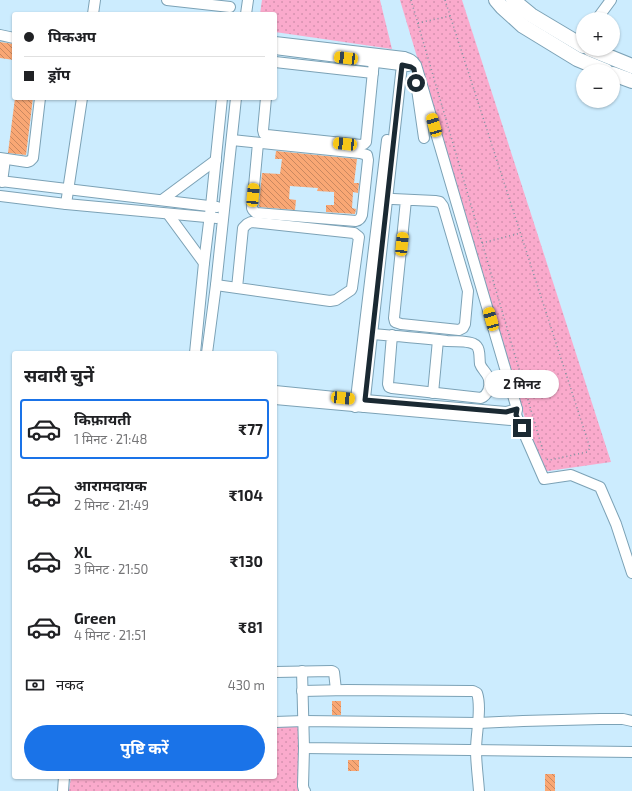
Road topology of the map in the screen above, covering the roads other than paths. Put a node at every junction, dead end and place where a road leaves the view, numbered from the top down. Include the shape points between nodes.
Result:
1 (95, 0) edge
2 (168, 0) edge
3 (248, 0) edge
4 (496, 0) edge
5 (513, 0) edge
6 (611, 0) edge
7 (231, 7) edge
8 (93, 12) edge
9 (246, 12) edge
10 (602, 12) edge
11 (0, 35) edge
12 (12, 38) edge
13 (277, 42) edge
14 (576, 43) edge
15 (277, 49) edge
16 (583, 56) edge
17 (603, 56) edge
18 (277, 62) edge
19 (374, 62) junction
20 (400, 62) junction
21 (632, 66) edge
22 (373, 73) junction
23 (620, 77) edge
24 (632, 81) edge
25 (40, 100) edge
26 (82, 100) edge
27 (222, 100) edge
28 (236, 100) edge
29 (266, 100) edge
30 (424, 138) dead end
31 (232, 140) junction
32 (258, 143) junction
33 (367, 155) junction
34 (385, 158) junction
35 (2, 159) edge
36 (216, 160) junction
37 (1, 182) edge
38 (68, 189) junction
39 (0, 196) edge
40 (387, 199) junction
41 (162, 200) junction
42 (406, 200) junction
43 (66, 204) junction
44 (211, 206) junction
45 (225, 208) junction
46 (168, 214) junction
47 (210, 217) junction
48 (224, 219) junction
49 (204, 263) junction
50 (216, 285) junction
51 (237, 288) junction
52 (373, 334) junction
53 (392, 336) junction
54 (438, 340) junction
55 (194, 351) edge
56 (208, 351) edge
57 (277, 391) edge
58 (433, 393) junction
59 (277, 399) edge
60 (360, 403) junction
61 (517, 412) junction
62 (632, 573) edge
63 (302, 671) junction
64 (277, 672) edge
65 (336, 690) junction
66 (302, 691) junction
67 (304, 721) junction
68 (632, 721) edge
69 (277, 722) edge
70 (478, 723) junction
71 (304, 748) junction
72 (476, 750) junction
73 (632, 752) edge
74 (64, 779) edge
75 (63, 791) edge
76 (305, 791) edge
77 (479, 791) edge

1 - 8 street
2 - 7 street
3 - 9 street
4 - 16 street via 523,26 577,59
5 - 14 street via 531,15
6 - 10 street
11 - 12 street
13 - 20 street
15 - 19 street
17 - 21 street
18 - 22 street
19 - 20 street
19 - 22 street
20 - 30 street via 414,69
20 - 34 street
20 - 40 street
20 - 61 street via 411,59 416,65
22 - 29 street via 366,142 361,145 267,136 263,130
23 - 24 street
25 - 35 street via 33,158 27,162
26 - 38 street
27 - 36 street
28 - 31 street
31 - 32 street
31 - 45 street
32 - 33 street
32 - 33 street via 252,208 256,213 359,220 362,214
33 - 34 street
34 - 60 street
35 - 37 street
36 - 41 street
36 - 44 street
37 - 38 street
38 - 41 street
38 - 43 street
39 - 43 street
40 - 42 street
40 - 52 street
41 - 44 street
42 - 42 street via 435,201 443,206 468,291 464,328 459,330 395,322
43 - 46 street
44 - 45 street
44 - 47 street
45 - 48 street
46 - 47 street
46 - 49 street
47 - 48 street
47 - 49 street
48 - 50 street
49 - 55 street
50 - 51 street
50 - 56 street
51 - 51 street via 333,301 352,288 359,237 354,233 251,222 244,228
52 - 53 street
52 - 60 street
53 - 54 street
53 - 58 street via 389,387
54 - 58 street
54 - 58 street via 477,346 480,364 489,378 489,388 481,398
57 - 60 street
59 - 60 street
60 - 61 street
61 - 62 street via 544,479 571,475 600,487 616,524
63 - 64 street
63 - 65 street via 332,670
63 - 66 street
65 - 66 street
65 - 70 street via 473,691 478,696
66 - 67 street
67 - 69 street
67 - 70 street
67 - 71 street
68 - 70 street via 600,719
70 - 72 street
71 - 72 street
71 - 76 street
72 - 73 street
72 - 77 street
74 - 75 street

